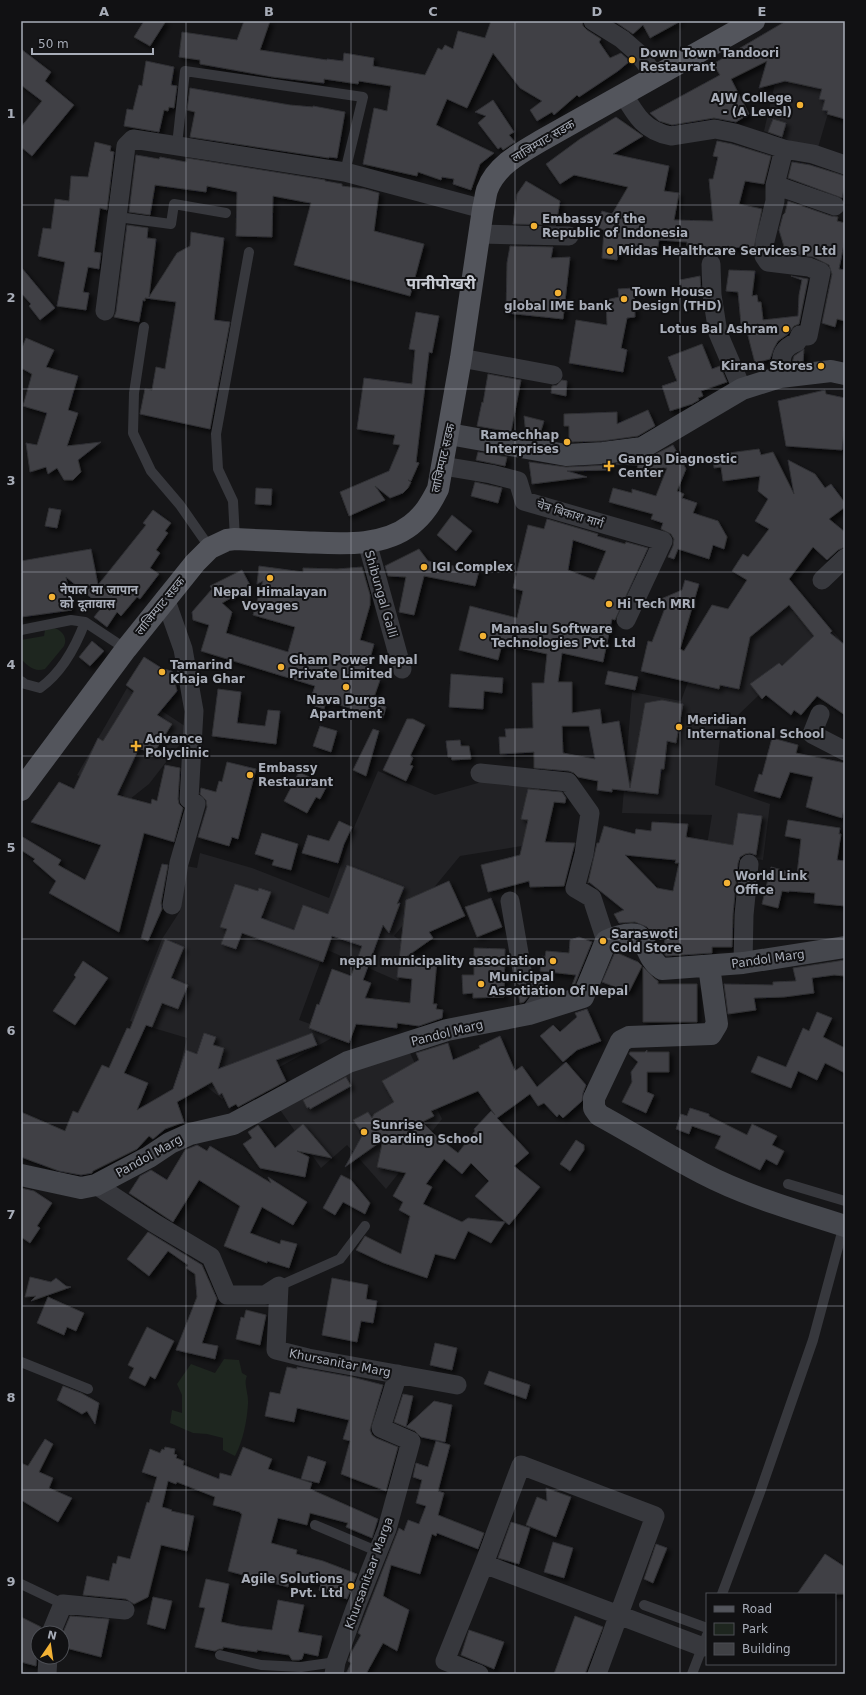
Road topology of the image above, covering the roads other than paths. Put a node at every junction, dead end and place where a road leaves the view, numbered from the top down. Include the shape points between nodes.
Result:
1 (593, 21) edge
2 (754, 21) edge
3 (655, 76) junction
4 (624, 95) junction
5 (177, 145) junction
6 (784, 149) junction
7 (845, 165) edge
8 (345, 172) junction
9 (775, 185) junction
10 (835, 206) dead end
11 (483, 209) junction
12 (226, 213) dead end
13 (118, 217) junction
14 (480, 234) junction
15 (569, 236) dead end
16 (249, 252) dead end
17 (711, 264) dead end
18 (105, 311) dead end
19 (144, 327) dead end
20 (461, 358) junction
21 (845, 374) edge
22 (553, 375) dead end
23 (780, 377) junction
24 (742, 389) junction
25 (449, 434) junction
26 (443, 466) junction
27 (235, 539) junction
28 (367, 542) junction
29 (210, 548) junction
30 (845, 558) edge
31 (822, 580) dead end
32 (165, 598) junction
33 (626, 620) dead end
34 (84, 622) junction
35 (21, 630) edge
36 (126, 648) junction
37 (402, 669) dead end
38 (21, 681) edge
39 (820, 714) dead end
40 (845, 751) edge
41 (480, 773) dead end
42 (21, 790) edge
43 (749, 864) dead end
44 (510, 901) dead end
45 (172, 905) dead end
46 (606, 941) junction
47 (845, 947) edge
48 (742, 963) junction
49 (709, 966) junction
50 (529, 1014) junction
51 (21, 1175) edge
52 (788, 1184) dead end
53 (96, 1185) junction
54 (845, 1201) edge
55 (365, 1226) dead end
56 (845, 1226) edge
57 (279, 1286) junction
58 (21, 1362) edge
59 (398, 1374) junction
60 (457, 1385) dead end
61 (88, 1388) dead end
62 (315, 1525) dead end
63 (379, 1552) junction
64 (484, 1564) junction
65 (21, 1584) edge
66 (722, 1593) edge
67 (63, 1604) junction
68 (644, 1605) dead end
69 (126, 1610) dead end
70 (619, 1615) junction
71 (54, 1625) edge
72 (706, 1637) edge
73 (220, 1655) dead end
74 (335, 1668) edge
75 (479, 1674) edge
76 (597, 1674) edge
77 (692, 1674) edge

1 - 3 street via 622,39 638,53
2 - 3 main road, लाजिम्पाट सडक
3 - 4 main road, लाजिम्पाट सडक
4 - 6 street via 638,118 648,128 665,135 715,129
4 - 11 main road, लाजिम्पाट सडक via 544,139 505,164 488,190
5 - 8 street
5 - 8 lane via 185,71 363,97
5 - 13 street via 133,139 126,146
6 - 7 street via 813,154
6 - 9 street
8 - 11 street
9 - 10 street
9 - 23 street via 775,201 764,256 768,262 809,267 821,272 808,336 800,335 797,342 786,346 782,352
11 - 14 main road, लाजिम्पाट सडक
12 - 13 lane via 174,204 171,224
13 - 18 street
14 - 15 street
14 - 20 main road, लाजिम्पाट सडक
16 - 27 lane via 216,434 218,469 233,501
17 - 24 street via 712,295 718,333
19 - 29 lane via 134,393 133,433 151,471 180,505
20 - 22 street
20 - 25 main road, लाजिम्पाट सडक
21 - 23 street via 832,371
23 - 24 street
24 - 25 street via 642,448 566,455
25 - 26 main road, लाजिम्पाट सडक
26 - 28 main road, लाजिम्पाट सडक via 438,489 421,516 410,526
26 - 33 street, चेत्र बिकाश मार्ग via 518,481 524,501 663,541
27 - 28 main road, लाजिम्पाट सडक via 343,544
27 - 29 main road, लाजिम्पाट सडक
28 - 37 street, Shibungal Galli
29 - 32 main road, लाजिम्पाट सडक
30 - 31 street
32 - 36 main road, लाजिम्पाट सडक
32 - 45 street via 183,649 194,711 189,799 196,804 179,863
34 - 35 lane via 71,620
34 - 36 lane
34 - 38 lane via 73,649 49,682 40,688
36 - 42 main road, लाजिम्पाट सडक
39 - 40 street via 812,734
41 - 46 street via 568,782 590,813 584,854 575,888 592,898
43 - 48 street
44 - 50 street via 523,976 535,984 540,998
46 - 49 street, Pandol Marg via 624,934 638,936 644,940 656,964 662,969
46 - 50 street, Pandol Marg via 583,997
47 - 48 street, Pandol Marg
48 - 49 street, Pandol Marg
49 - 56 street via 717,1024 715,1030 711,1034 629,1037 620,1041 594,1098 594,1108 599,1115 702,1173 751,1195
50 - 53 street, Pandol Marg via 447,1030 348,1062 233,1124 190,1134 170,1143
51 - 53 street, Pandol Marg via 81,1188
52 - 54 lane
53 - 57 street via 211,1256 227,1295 265,1295
55 - 57 lane via 340,1259
56 - 66 lane via 813,1340 760,1495
57 - 59 street, Khursanitar Marg via 276,1350
58 - 61 lane
59 - 60 street, Khursanitar Marg
59 - 63 street, Khursanitaar Marga via 381,1428 411,1442
62 - 63 lane
63 - 74 street, Khursanitaar Marga
64 - 70 street
64 - 70 street via 521,1464 655,1516
64 - 75 street via 445,1661
65 - 67 lane
67 - 69 street
67 - 71 street
68 - 72 lane
70 - 72 street
70 - 76 street
72 - 77 lane
73 - 74 lane via 269,1665

